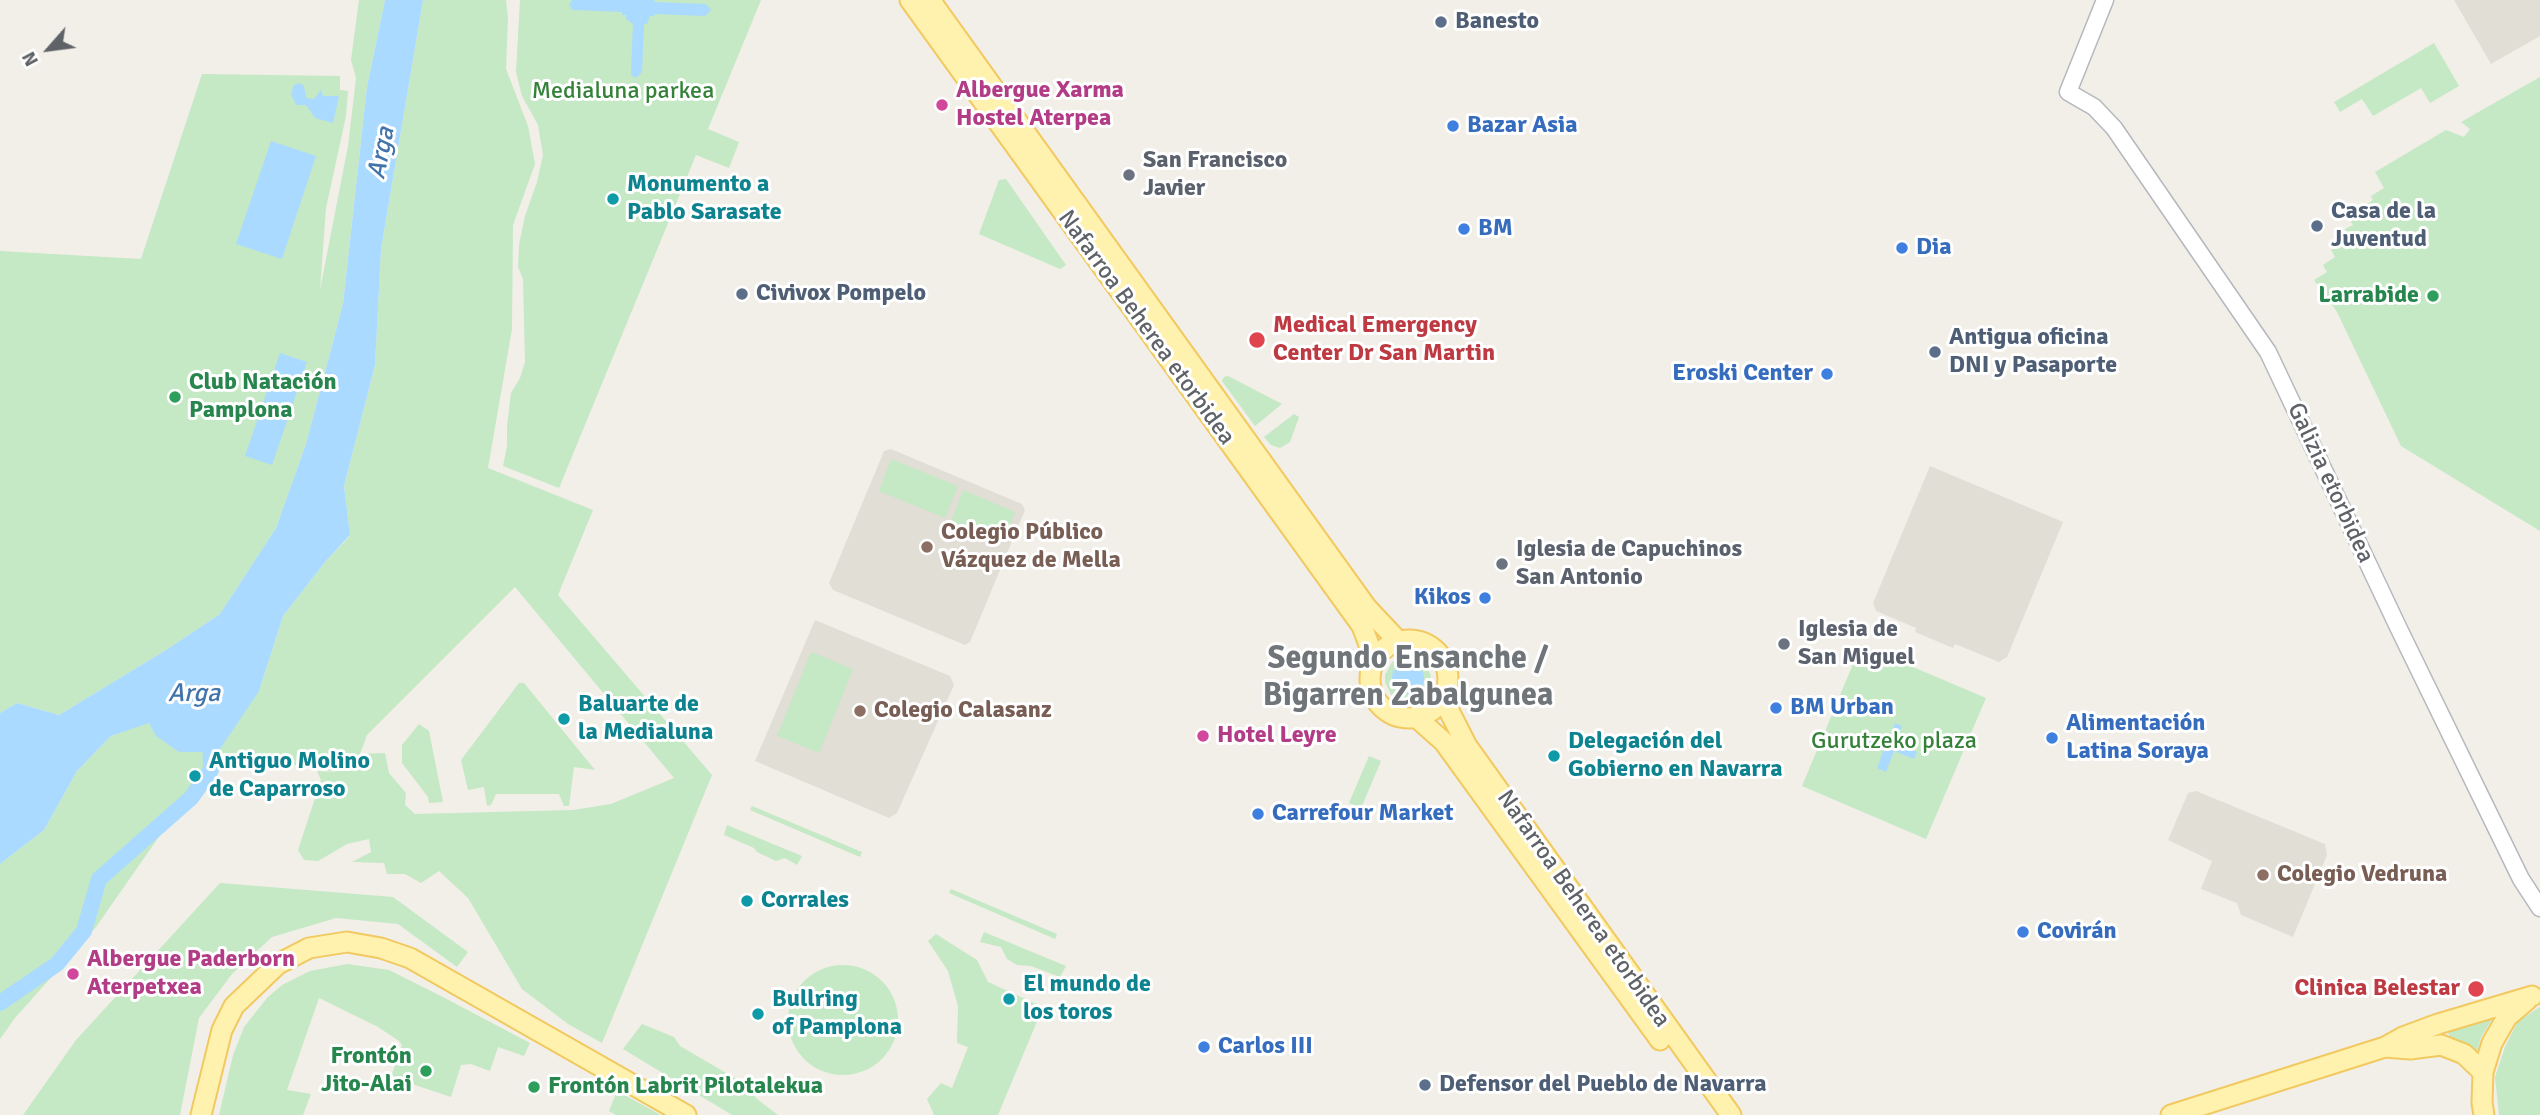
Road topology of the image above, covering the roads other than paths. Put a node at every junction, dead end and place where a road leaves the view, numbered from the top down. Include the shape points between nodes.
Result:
1 (910, 0) edge
2 (930, 0) edge
3 (2105, 0) edge
4 (1399, 642) junction
5 (1375, 661) junction
6 (1443, 699) junction
7 (1416, 718) junction
8 (2540, 908) edge
9 (2536, 995) edge
10 (2385, 1047) junction
11 (2483, 1072) junction
12 (2481, 1111) edge
13 (201, 1115) edge
14 (686, 1115) edge
15 (1714, 1115) edge
16 (1731, 1115) edge
17 (2171, 1115) edge

1 - 5 main road, Nafarroa Beherea etorbidea via 1362,626
2 - 4 main road, Nafarroa Beherea etorbidea via 1367,608
3 - 8 street, Galizia etorbidea via 2068,92 2094,107 2114,128 2268,352 2521,879
4 - 5 main road
4 - 6 main road via 1419,642 1441,657 1448,680
5 - 7 main road via 1371,673 1375,698 1393,715
6 - 7 main road
6 - 16 main road, Nafarroa Beherea etorbidea via 1467,746
7 - 15 main road, Nafarroa Beherea etorbidea via 1448,748
9 - 10 main road via 2438,1024
9 - 11 main road via 2507,1017 2491,1043
10 - 11 main road via 2441,1045 2464,1054
10 - 17 main road
11 - 12 main road
13 - 14 main road via 222,1030 233,1006 278,964 309,948 347,942 410,958

